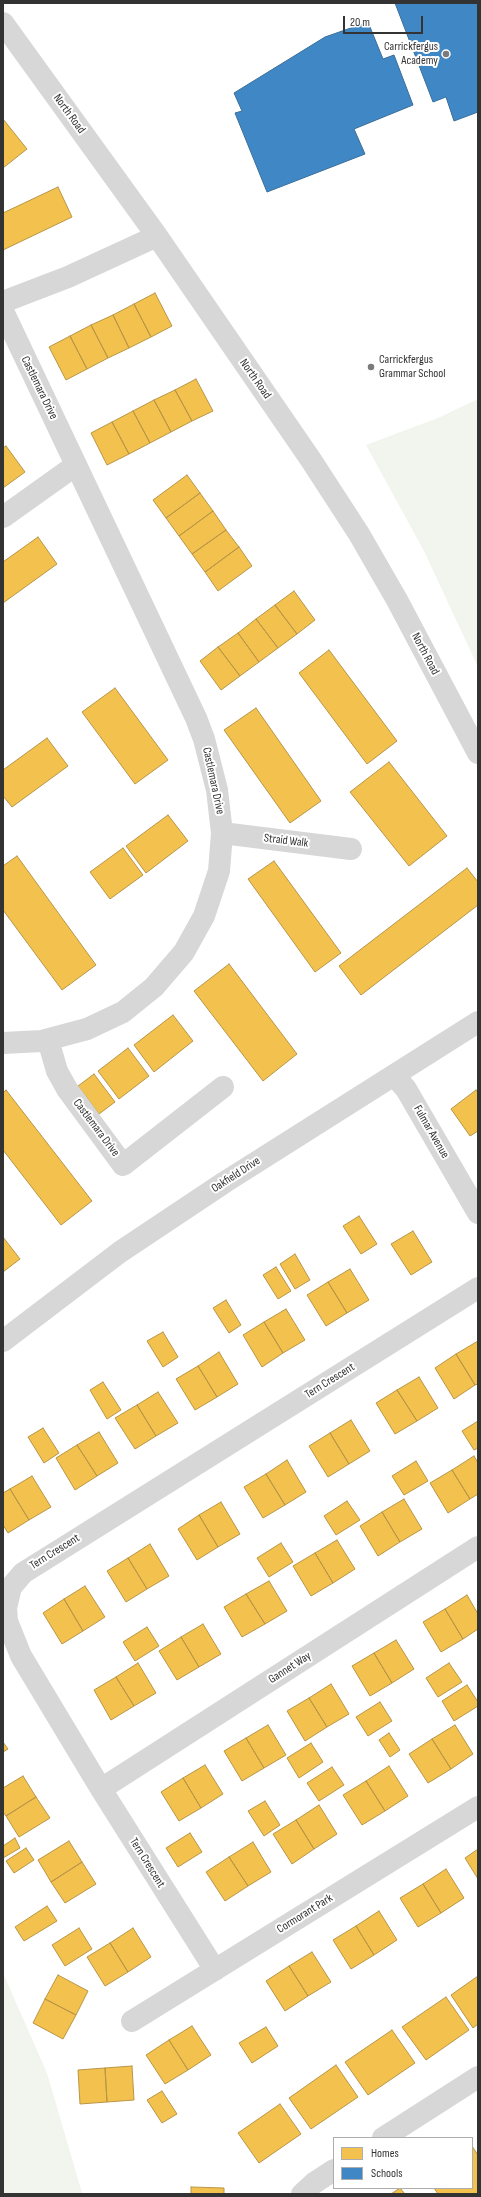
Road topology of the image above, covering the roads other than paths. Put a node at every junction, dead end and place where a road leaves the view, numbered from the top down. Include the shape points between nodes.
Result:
1 (3, 23) edge
2 (157, 236) junction
3 (3, 302) edge
4 (3, 311) edge
5 (76, 465) junction
6 (3, 517) edge
7 (478, 753) edge
8 (222, 833) junction
9 (350, 849) dead end
10 (478, 1022) edge
11 (48, 1040) junction
12 (3, 1044) edge
13 (394, 1075) junction
14 (223, 1087) dead end
15 (472, 1186) edge
16 (478, 1213) edge
17 (478, 1288) edge
18 (3, 1341) edge
19 (478, 1547) edge
20 (101, 1790) junction
21 (478, 1807) edge
22 (215, 1970) junction
23 (132, 2021) dead end
24 (478, 2077) edge
25 (385, 2137) edge
26 (333, 2171) edge
27 (302, 2194) edge

1 - 2 street, North Road
2 - 3 street via 75,274
2 - 7 street, North Road via 359,534
4 - 5 street, Castlemara Drive
5 - 6 street
5 - 8 street, Castlemara Drive via 196,718 217,790
8 - 9 street, Straid Walk
8 - 11 street, Castlemara Drive via 219,871 210,903 191,941 169,971 141,1000 123,1012 87,1029
10 - 13 street, Oakfield Drive
11 - 12 street, Castlemara Drive
11 - 14 street, Castlemara Drive via 67,1089 123,1165
13 - 15 street, Fulmar Avenue
13 - 18 street, Oakfield Drive via 120,1252
15 - 16 street, Fulmar Avenue
17 - 20 street, Tern Crescent via 14,1581 6,1608 10,1631 21,1656
19 - 20 street, Gannet Way
20 - 22 street, Tern Crescent
21 - 22 street, Cormorant Park
22 - 23 street, Cormorant Park
24 - 25 street
26 - 27 street

